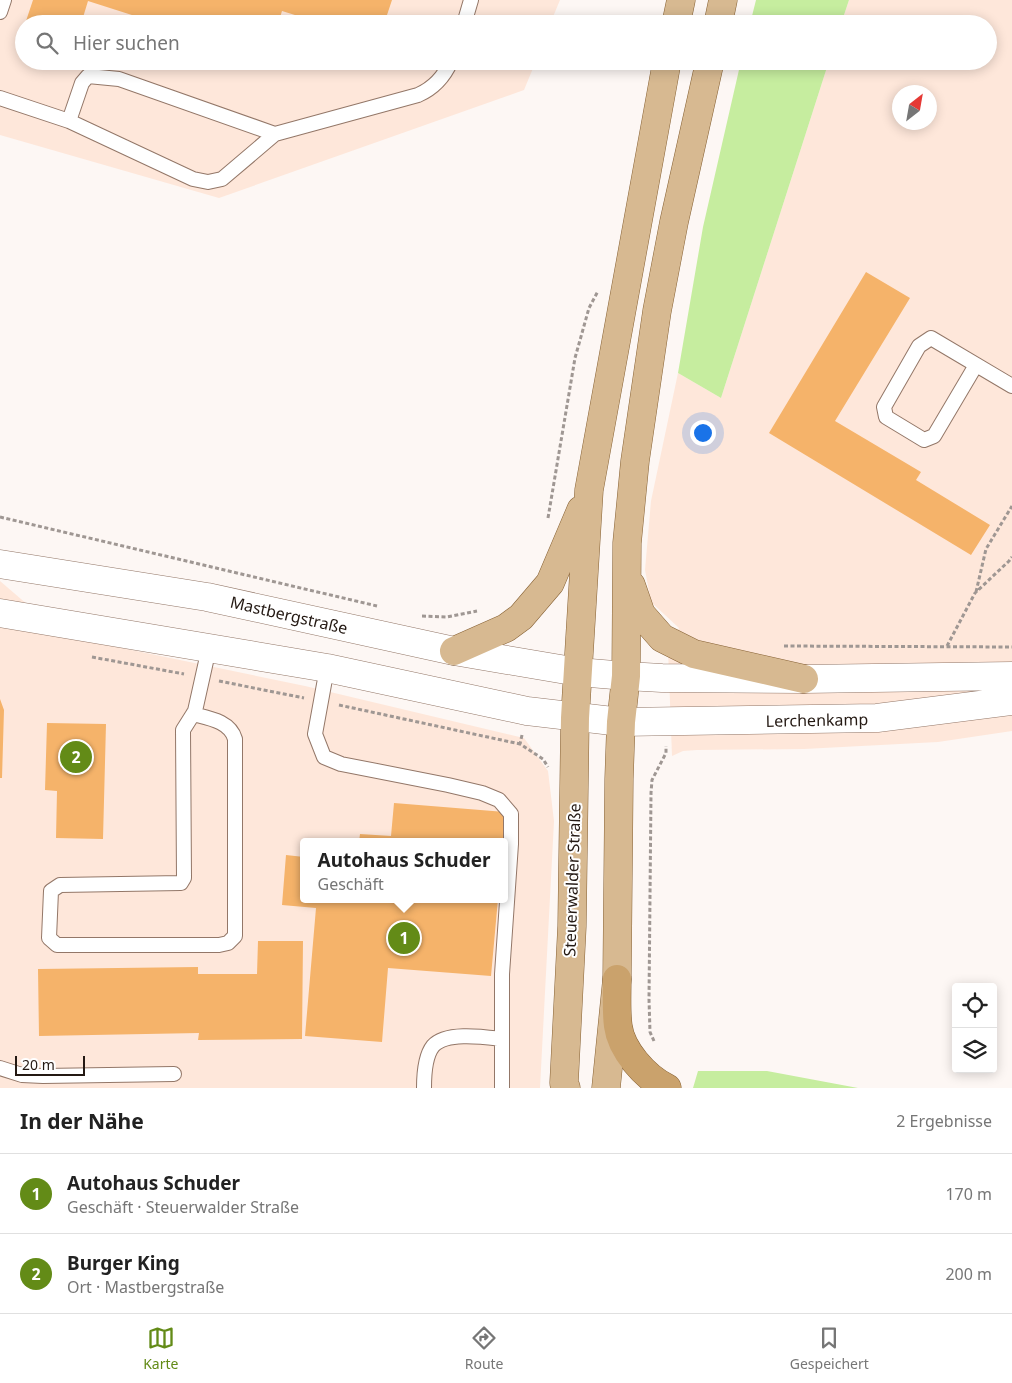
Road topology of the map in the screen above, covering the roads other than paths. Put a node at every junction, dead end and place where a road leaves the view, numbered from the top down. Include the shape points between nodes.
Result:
1 (4, 0) edge
2 (471, 0) edge
3 (681, 0) edge
4 (723, 0) edge
5 (0, 12) edge
6 (467, 15) edge
7 (678, 15) edge
8 (720, 15) edge
9 (446, 70) edge
10 (665, 70) edge
11 (708, 70) edge
12 (0, 98) edge
13 (69, 121) junction
14 (275, 134) junction
15 (976, 365) junction
16 (1012, 386) edge
17 (589, 490) junction
18 (0, 564) edge
19 (627, 574) junction
20 (0, 613) edge
21 (209, 648) junction
22 (454, 651) junction
23 (327, 668) junction
24 (578, 672) junction
25 (626, 676) junction
26 (1012, 676) edge
27 (804, 679) junction
28 (1012, 701) edge
29 (193, 714) junction
30 (575, 718) junction
31 (621, 722) junction
32 (508, 896) edge
33 (507, 903) edge
34 (617, 979) junction
35 (502, 1039) junction
36 (0, 1068) edge
37 (174, 1074) dead end
38 (565, 1086) edge
39 (424, 1088) edge
40 (502, 1088) edge
41 (606, 1088) edge
42 (667, 1088) edge

1 - 5 lane
2 - 6 lane
3 - 7 main road
4 - 8 main road
9 - 14 lane via 430,90 418,95
10 - 17 main road
11 - 19 main road via 657,311 635,461
12 - 13 lane
13 - 14 lane via 193,179 208,182 222,179
13 - 14 lane via 82,82 88,76 119,79
15 - 15 lane via 931,338 919,346 884,407 886,417 924,440 934,436
15 - 16 lane
17 - 22 main road via 550,584 522,617 506,628
17 - 24 main road, Steuerwalder Straße
18 - 22 main road, Mastbergstraße via 207,597
19 - 25 main road
19 - 27 main road via 641,614 662,638 694,654
20 - 21 main road
21 - 23 main road
21 - 29 lane
22 - 24 main road, Mastbergstraße
23 - 30 main road via 527,711
23 - 32 lane via 315,734 324,757 341,764 448,784 499,800 511,814
24 - 25 main road, Mastbergstraße
24 - 30 main road, Steuerwalder Straße
25 - 27 main road
25 - 31 main road
26 - 27 main road
28 - 31 main road, Lerchenkamp via 876,718
29 - 29 lane via 183,730 184,878 181,883 60,886 51,891 50,938 57,945 218,945 228,943 236,936 234,739 225,726
30 - 31 main road, Lerchenkamp
30 - 38 main road, Steuerwalder Straße via 572,926
31 - 34 main road
33 - 35 lane via 502,974
34 - 41 main road
34 - 42 highway via 618,1027 628,1052 641,1069
35 - 39 lane via 467,1036 442,1040 433,1046 427,1062
35 - 40 lane
36 - 37 lane via 22,1075 43,1076

